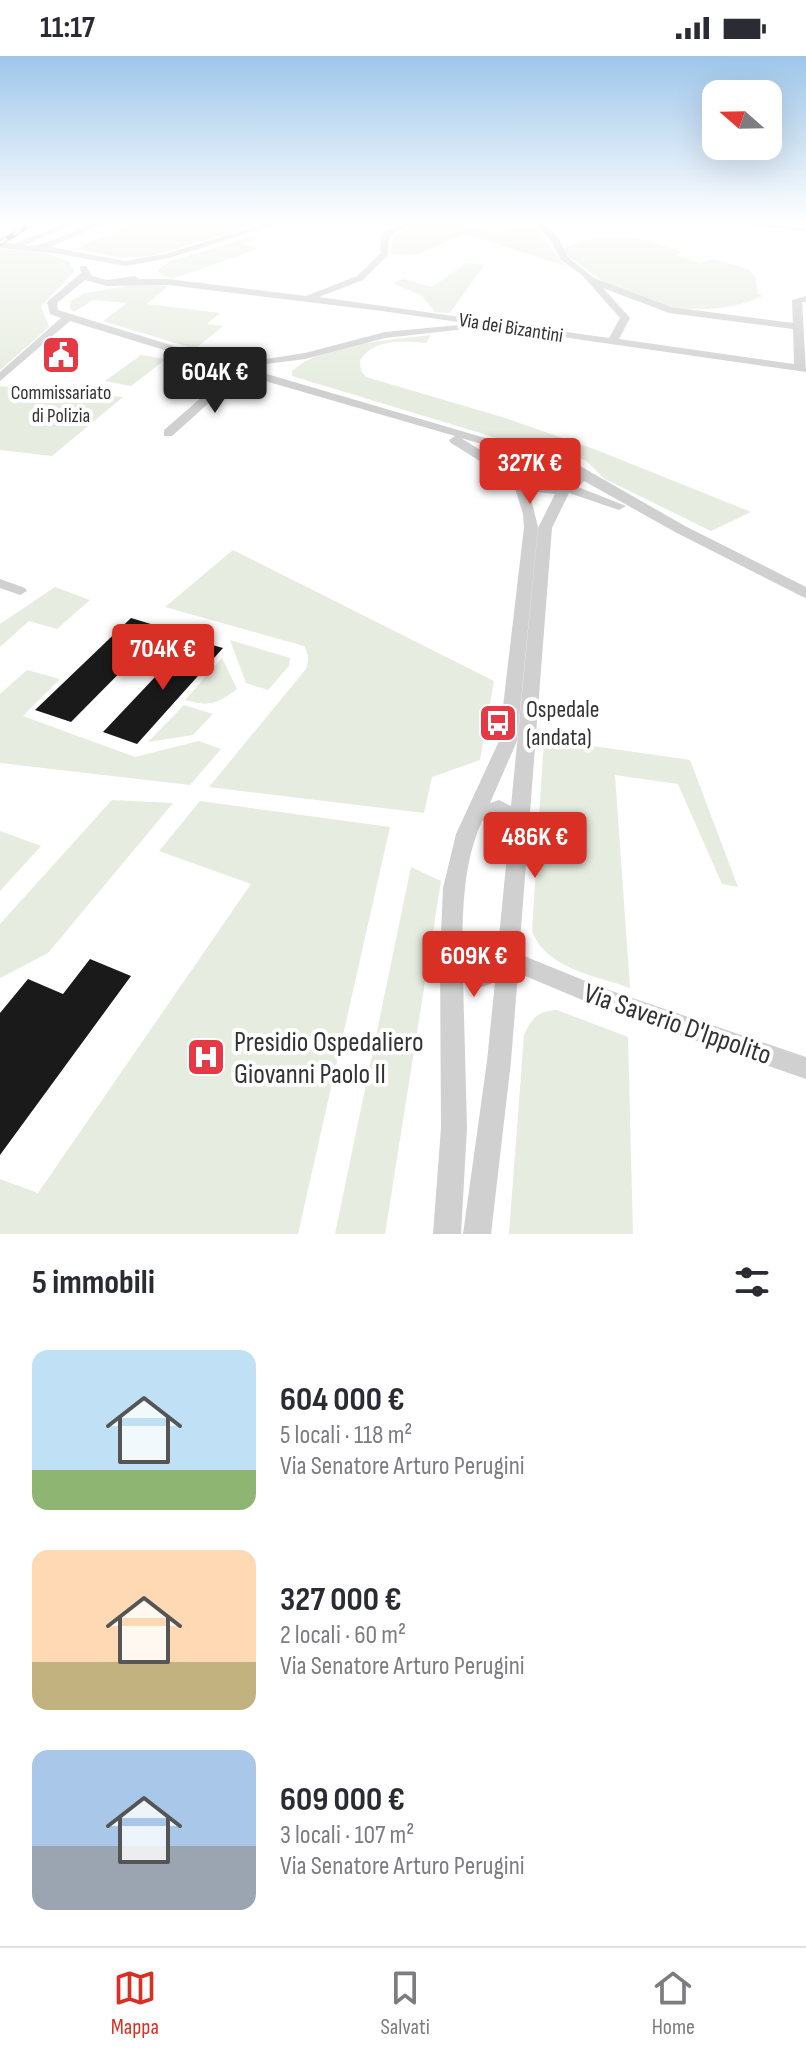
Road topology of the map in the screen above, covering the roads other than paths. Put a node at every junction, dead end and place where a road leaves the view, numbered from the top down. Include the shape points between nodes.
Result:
1 (82, 277) edge
2 (90, 277) edge
3 (133, 277) edge
4 (156, 277) edge
5 (360, 277) edge
6 (587, 277) edge
7 (589, 279) junction
8 (120, 282) junction
9 (168, 282) junction
10 (308, 299) junction
11 (806, 299) edge
12 (643, 302) junction
13 (617, 310) junction
14 (65, 317) junction
15 (459, 319) junction
16 (492, 327) junction
17 (798, 327) junction
18 (447, 328) junction
19 (608, 342) junction
20 (305, 356) junction
21 (225, 366) junction
22 (803, 368) edge
23 (239, 370) junction
24 (0, 378) edge
25 (283, 384) junction
26 (168, 433) dead end
27 (541, 458) junction
28 (578, 472) junction
29 (518, 480) junction
30 (563, 495) junction
31 (598, 498) junction
32 (680, 529) junction
33 (0, 583) edge
34 (20, 591) dead end
35 (806, 593) edge
36 (474, 816) junction
37 (516, 832) junction
38 (451, 956) junction
39 (507, 963) junction
40 (806, 1068) edge
41 (447, 1234) edge
42 (477, 1234) edge

1 - 14 street via 52,302 53,312
2 - 8 street
3 - 8 street
4 - 9 street, Via dei Bizantini
5 - 10 street
6 - 7 street
7 - 12 street
7 - 13 street
8 - 9 street, Via dei Bizantini
8 - 14 street via 69,297 61,310
9 - 10 street, Via dei Bizantini
10 - 15 street, Via dei Bizantini
11 - 17 street via 797,300
12 - 13 street
12 - 17 street
13 - 19 street via 625,323
14 - 21 street
14 - 24 street
15 - 16 street, Via dei Bizantini
15 - 18 street via 461,325
16 - 18 street
16 - 19 street via 573,342
17 - 22 street
18 - 20 street via 385,335
19 - 22 street
20 - 21 street
20 - 25 street via 287,366
21 - 23 street
23 - 25 street
23 - 26 street
25 - 27 street
25 - 29 street via 448,437
27 - 28 street via 568,463
27 - 29 street via 519,465
28 - 30 street via 578,481
28 - 32 street
29 - 30 street
29 - 36 street via 531,527 508,741
30 - 31 street
30 - 31 street
30 - 37 street via 545,528
31 - 32 street
32 - 35 street
33 - 34 street
36 - 37 street via 499,807 511,816
36 - 38 street via 453,888
37 - 39 street
38 - 39 street via 461,968 482,977
38 - 41 street via 454,1128
39 - 40 street, Via Saverio D'Ippolito
39 - 42 street

